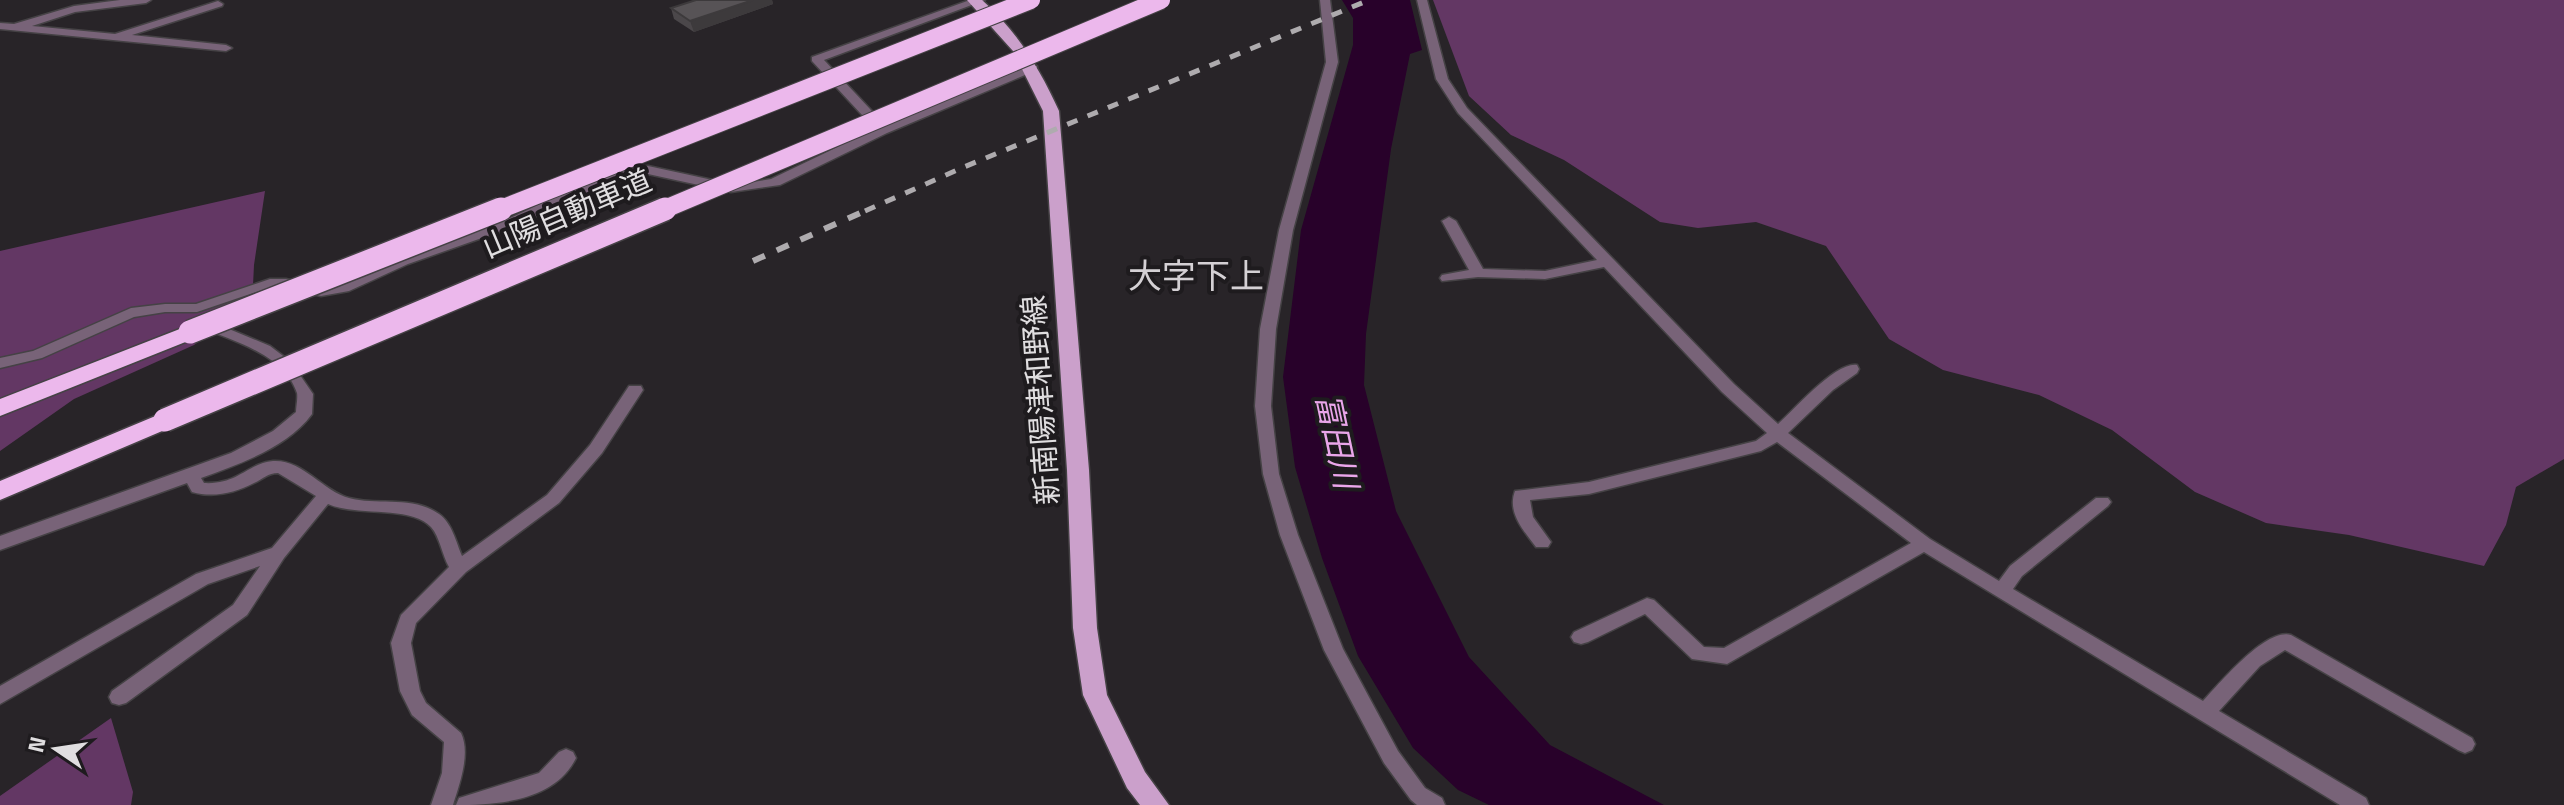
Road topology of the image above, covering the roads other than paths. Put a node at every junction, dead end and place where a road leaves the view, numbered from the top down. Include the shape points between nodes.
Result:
1 (146, 0) edge
2 (977, 0) edge
3 (1031, 0) edge
4 (1161, 0) edge
5 (1325, 0) edge
6 (1422, 0) edge
7 (218, 4) dead end
8 (0, 26) edge
9 (15, 28) junction
10 (117, 36) junction
11 (226, 48) dead end
12 (1033, 68) junction
13 (883, 130) junction
14 (1449, 221) dead end
15 (1606, 262) junction
16 (1478, 273) junction
17 (1447, 278) dead end
18 (197, 308) junction
19 (0, 363) edge
20 (1851, 369) dead end
21 (635, 390) dead end
22 (0, 408) edge
23 (1778, 434) junction
24 (191, 475) junction
25 (0, 491) edge
26 (325, 496) junction
27 (2102, 502) dead end
28 (1542, 542) dead end
29 (0, 543) edge
30 (1924, 544) junction
31 (278, 553) junction
32 (460, 567) junction
33 (2002, 591) junction
34 (1581, 637) dead end
35 (0, 696) edge
36 (119, 697) dead end
37 (2206, 711) junction
38 (2465, 744) dead end
39 (566, 758) dead end
40 (442, 805) edge
41 (467, 805) edge
42 (1156, 805) edge
43 (1434, 805) edge
44 (2358, 805) edge

1 - 9 street via 74,9
2 - 12 main road, 新南陽津和野線 via 1011,34
2 - 13 street via 816,59
3 - 22 highway, 山陽自動車道, bridge
4 - 25 highway, 山陽自動車道, bridge
5 - 43 street via 1332,62 1286,230 1268,329 1263,406 1271,474 1334,650 1391,757 1418,794
6 - 15 street via 1442,79 1462,110
7 - 10 street
8 - 9 street
9 - 10 street
10 - 11 street
12 - 13 street
12 - 42 main road, 新南陽津和野線 via 1053,124 1085,628 1095,695 1136,780
13 - 18 street via 775,182 731,188 648,170 630,172 344,288 321,292 270,283
14 - 16 street
15 - 16 street via 1545,275
15 - 23 street
16 - 17 street
18 - 19 street via 131,313 37,355
18 - 24 street via 202,322 265,349 286,365 305,394 304,414 283,435
20 - 23 street
21 - 32 street via 596,449 553,499
23 - 28 street via 1761,445 1589,488 1521,495 1524,518
23 - 30 street
24 - 26 street via 198,488 218,491 271,466 283,468
24 - 29 street
26 - 31 street
26 - 32 street via 436,520
27 - 33 street via 2016,571
30 - 33 street
30 - 34 street via 1727,656 1699,654 1647,605
31 - 35 street via 202,579
31 - 36 street via 240,610
32 - 40 street via 408,620 401,643 419,709 454,739 452,773
33 - 37 street
37 - 38 street via 2253,661 2284,640
37 - 44 street
39 - 41 street via 546,780

